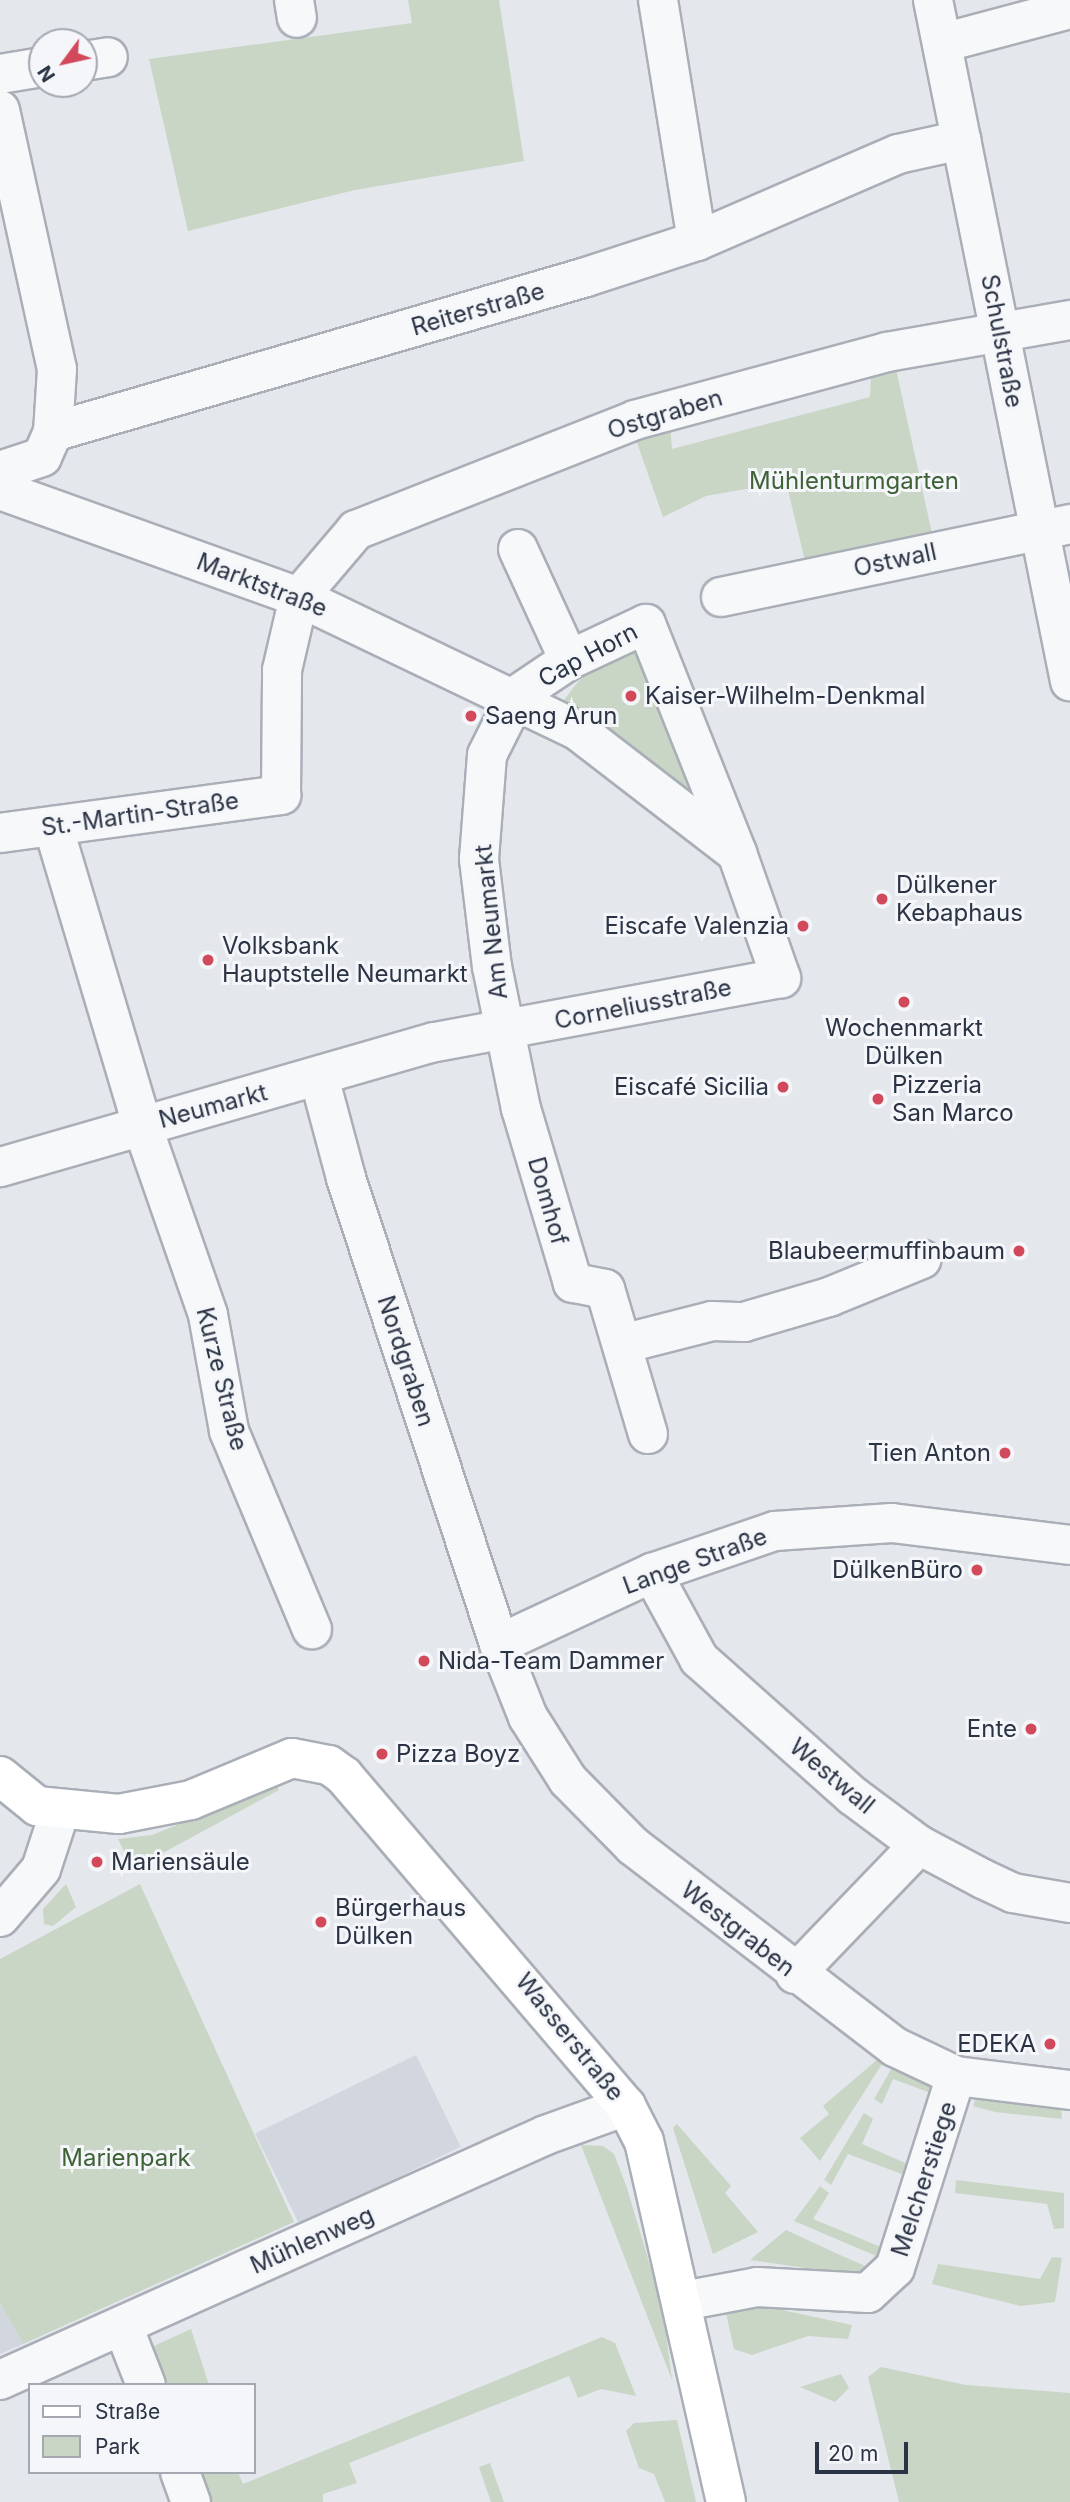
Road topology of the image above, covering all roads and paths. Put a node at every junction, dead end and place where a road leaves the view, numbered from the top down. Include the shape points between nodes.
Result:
1 (658, 0) edge
2 (933, 0) edge
3 (1070, 9) edge
4 (942, 43) junction
5 (28, 69) edge
6 (0, 74) edge
7 (0, 110) edge
8 (961, 140) junction
9 (697, 241) junction
10 (1070, 320) edge
11 (1000, 330) junction
12 (53, 432) junction
13 (0, 471) edge
14 (0, 490) edge
15 (1054, 527) edge
16 (518, 549) dead end
17 (299, 597) junction
18 (721, 597) dead end
19 (569, 660) junction
20 (1070, 681) edge
21 (517, 695) junction
22 (53, 826) junction
23 (0, 833) edge
24 (737, 853) junction
25 (781, 978) joint
26 (504, 1030) junction
27 (319, 1077) junction
28 (142, 1125) junction
29 (0, 1167) edge
30 (922, 1259) dead end
31 (622, 1344) junction
32 (648, 1434) dead end
33 (1070, 1545) edge
34 (653, 1573) junction
35 (312, 1629) dead end
36 (499, 1644) junction
37 (0, 1776) edge
38 (60, 1811) junction
39 (919, 1845) junction
40 (1070, 1903) edge
41 (0, 1917) edge
42 (794, 1974) junction
43 (956, 2076) junction
44 (1070, 2090) edge
45 (626, 2105) junction
46 (683, 2301) junction
47 (123, 2326) junction
48 (0, 2380) edge
49 (145, 2383) edge
50 (181, 2474) edge
51 (191, 2502) edge
52 (726, 2502) edge

1 - 9 street
2 - 4 street, Schulstraße
3 - 4 street
4 - 8 street, Schulstraße
5 - 6 street
7 - 12 street via 57,369
8 - 9 street, Reiterstraße via 898,154
8 - 11 street, Schulstraße
9 - 12 street, Reiterstraße
10 - 11 street, Ostgraben
11 - 15 street, Schulstraße
11 - 17 street, Ostgraben via 887,352 635,420 356,530
12 - 13 street via 42,457
14 - 17 street, Marktstraße
15 - 18 street, Ostwall
15 - 20 street, Schulstraße
16 - 19 street
17 - 21 street, Marktstraße
17 - 22 street, St.-Martin-Straße via 282,670 281,795
19 - 21 street, Cap Horn
19 - 24 street, Cap Horn via 646,624
21 - 24 street, Cap Horn via 577,730
21 - 26 street, Am Neumarkt via 486,755 479,859
22 - 23 street, St.-Martin-Straße
22 - 28 street, Neumarkt
24 - 25 street, Cap Horn
25 - 26 street, Corneliusstraße
26 - 27 street, Neumarkt via 434,1042
26 - 31 street, Domhof via 573,1283 605,1289
27 - 28 street, Neumarkt
27 - 36 street, Nordgraben via 346,1178
28 - 29 street
28 - 35 street, Kurze Straße via 208,1315 229,1431
30 - 31 street via 829,1297 744,1322 712,1321
31 - 32 street, Domhof
33 - 34 street, Lange Straße via 879,1524 775,1531
34 - 36 street, Lange Straße
34 - 39 street, Westwall via 699,1659 852,1796
36 - 42 street, Westgraben via 528,1717 568,1780 633,1846
37 - 38 main road via 37,1806
38 - 41 street via 41,1869
38 - 45 main road, Wasserstraße via 119,1814 191,1800 292,1758 321,1762 344,1776
39 - 40 street, Westwall via 1013,1892
39 - 42 street
42 - 43 street, Westgraben via 895,2048
43 - 44 street, Westgraben
43 - 46 street, Melcherstiege via 895,2268 867,2293 757,2287
45 - 46 main road, Wasserstraße via 644,2141
45 - 47 street, Mühlenweg via 546,2135
46 - 52 main road, Wasserstraße
47 - 48 street, Mühlenweg
47 - 49 street
50 - 51 street

